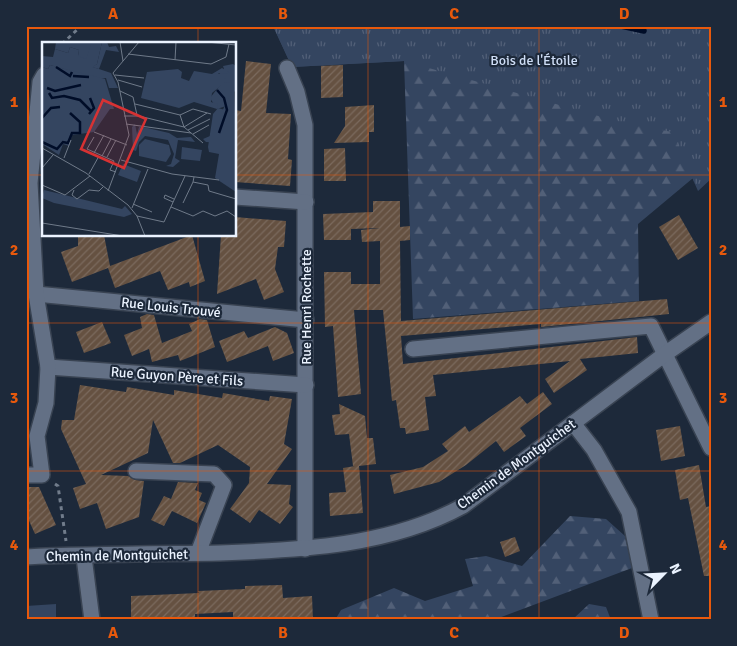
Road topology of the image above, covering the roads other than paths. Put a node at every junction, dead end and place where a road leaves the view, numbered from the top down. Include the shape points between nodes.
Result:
1 (287, 68) dead end
2 (42, 78) edge
3 (37, 184) edge
4 (236, 197) edge
5 (306, 202) junction
6 (36, 294) junction
7 (306, 320) junction
8 (711, 322) edge
9 (413, 350) dead end
10 (665, 354) junction
11 (48, 367) junction
12 (306, 385) junction
13 (573, 423) junction
14 (31, 436) edge
15 (711, 448) edge
16 (136, 471) dead end
17 (26, 475) edge
18 (305, 549) junction
19 (198, 553) junction
20 (84, 557) junction
21 (26, 558) edge
22 (92, 620) edge
23 (651, 620) edge

1 - 5 street, Rue Henri Rochette via 305,125
2 - 3 street
3 - 6 street
4 - 5 street
5 - 7 street, Rue Henri Rochette
6 - 7 street, Rue Louis Trouvé
6 - 11 street
7 - 12 street, Rue Henri Rochette
8 - 10 street, Chemin de Montguichet
9 - 10 street via 651,326
10 - 13 street, Chemin de Montguichet
10 - 15 street
11 - 12 street, Rue Guyon Père et Fils
11 - 14 street via 46,403
12 - 18 street, Rue Henri Rochette
13 - 18 street, Chemin de Montguichet via 445,516 364,540
13 - 23 street via 594,450 629,512
14 - 17 street via 42,475
16 - 19 street via 214,474 224,485
18 - 19 street, Chemin de Montguichet
19 - 20 street, Chemin de Montguichet
20 - 21 street, Chemin de Montguichet
20 - 22 street

